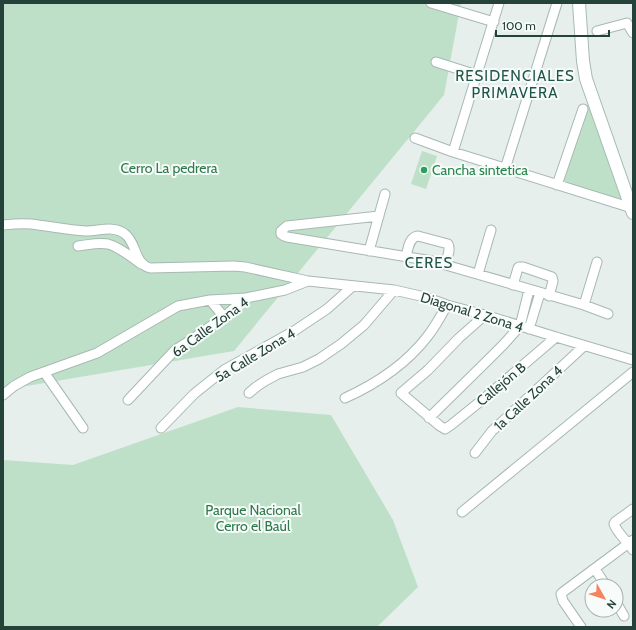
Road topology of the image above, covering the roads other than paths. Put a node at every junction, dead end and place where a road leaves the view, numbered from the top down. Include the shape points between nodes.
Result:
1 (431, 3) edge
2 (499, 3) edge
3 (557, 3) edge
4 (579, 3) edge
5 (494, 22) junction
6 (597, 32) dead end
7 (633, 33) edge
8 (436, 62) dead end
9 (477, 75) junction
10 (582, 109) dead end
11 (415, 138) dead end
12 (452, 152) junction
13 (505, 169) junction
14 (557, 185) junction
15 (385, 194) dead end
16 (632, 210) edge
17 (379, 216) junction
18 (3, 225) edge
19 (491, 230) dead end
20 (128, 236) junction
21 (78, 246) dead end
22 (115, 247) junction
23 (369, 251) junction
24 (406, 257) junction
25 (597, 262) dead end
26 (141, 264) junction
27 (445, 264) junction
28 (478, 274) junction
29 (308, 281) junction
30 (513, 285) junction
31 (353, 286) junction
32 (394, 290) junction
33 (529, 290) junction
34 (545, 294) junction
35 (246, 298) junction
36 (210, 300) junction
37 (447, 305) junction
38 (584, 305) junction
39 (608, 314) dead end
40 (485, 316) junction
41 (224, 317) junction
42 (520, 326) junction
43 (529, 329) junction
44 (556, 338) junction
45 (584, 346) junction
46 (633, 360) edge
47 (44, 372) junction
48 (633, 372) edge
49 (249, 393) dead end
50 (3, 395) edge
51 (345, 398) dead end
52 (128, 400) dead end
53 (429, 418) junction
54 (83, 428) dead end
55 (161, 428) dead end
56 (475, 453) dead end
57 (633, 509) edge
58 (462, 512) dead end
59 (632, 544) edge
60 (595, 569) junction
61 (601, 578) edge
62 (581, 627) edge

1 - 5 street
2 - 5 street
3 - 13 street
4 - 16 street via 586,79
5 - 9 street
6 - 7 street via 627,23
8 - 9 street
9 - 12 street
10 - 14 street
11 - 12 street
12 - 13 street
13 - 14 street
14 - 16 street
15 - 17 street
17 - 23 street
17 - 23 street via 287,226 281,231 281,234 287,237
18 - 20 street via 29,224 87,231 108,229 120,231
19 - 28 street
20 - 22 street
20 - 26 street
21 - 22 street via 96,243
22 - 26 street
23 - 24 street
24 - 27 street
24 - 27 street via 412,238 418,236 448,244 450,249
25 - 38 street
26 - 29 street, Diagonal 2 Zona 4 via 150,268 245,267
27 - 28 street
28 - 30 street
29 - 31 street, Diagonal 2 Zona 4
29 - 35 street, 6a Calle Zona 4 via 285,290
30 - 33 street
30 - 34 street via 518,268 523,267 552,277 553,281
31 - 32 street, Diagonal 2 Zona 4
31 - 55 street, 5a Calle Zona 4 via 294,331 224,370 194,394
32 - 37 street, Diagonal 2 Zona 4
32 - 49 street via 364,325 341,344 303,367 278,374
33 - 34 street
33 - 42 street
34 - 38 street
34 - 43 street
35 - 36 street
35 - 41 street, 6a Calle Zona 4
36 - 41 street
36 - 47 street via 178,306 97,353
37 - 40 street, Diagonal 2 Zona 4
37 - 51 street via 434,328 403,362 362,391
38 - 39 street
40 - 42 street, Diagonal 2 Zona 4
40 - 53 street via 401,393
41 - 52 street, 6a Calle Zona 4 via 175,350
42 - 43 street, Diagonal 2 Zona 4
42 - 53 street
43 - 44 street, Diagonal 2 Zona 4
44 - 45 street, Diagonal 2 Zona 4
44 - 53 street, Callejón B via 445,429
45 - 46 street, Diagonal 2 Zona 4
45 - 56 street, 1a Calle Zona 4 via 492,431
47 - 50 street via 22,380
47 - 54 street
48 - 58 street
57 - 59 street via 614,524
59 - 60 street
60 - 61 street
60 - 62 street via 561,594

